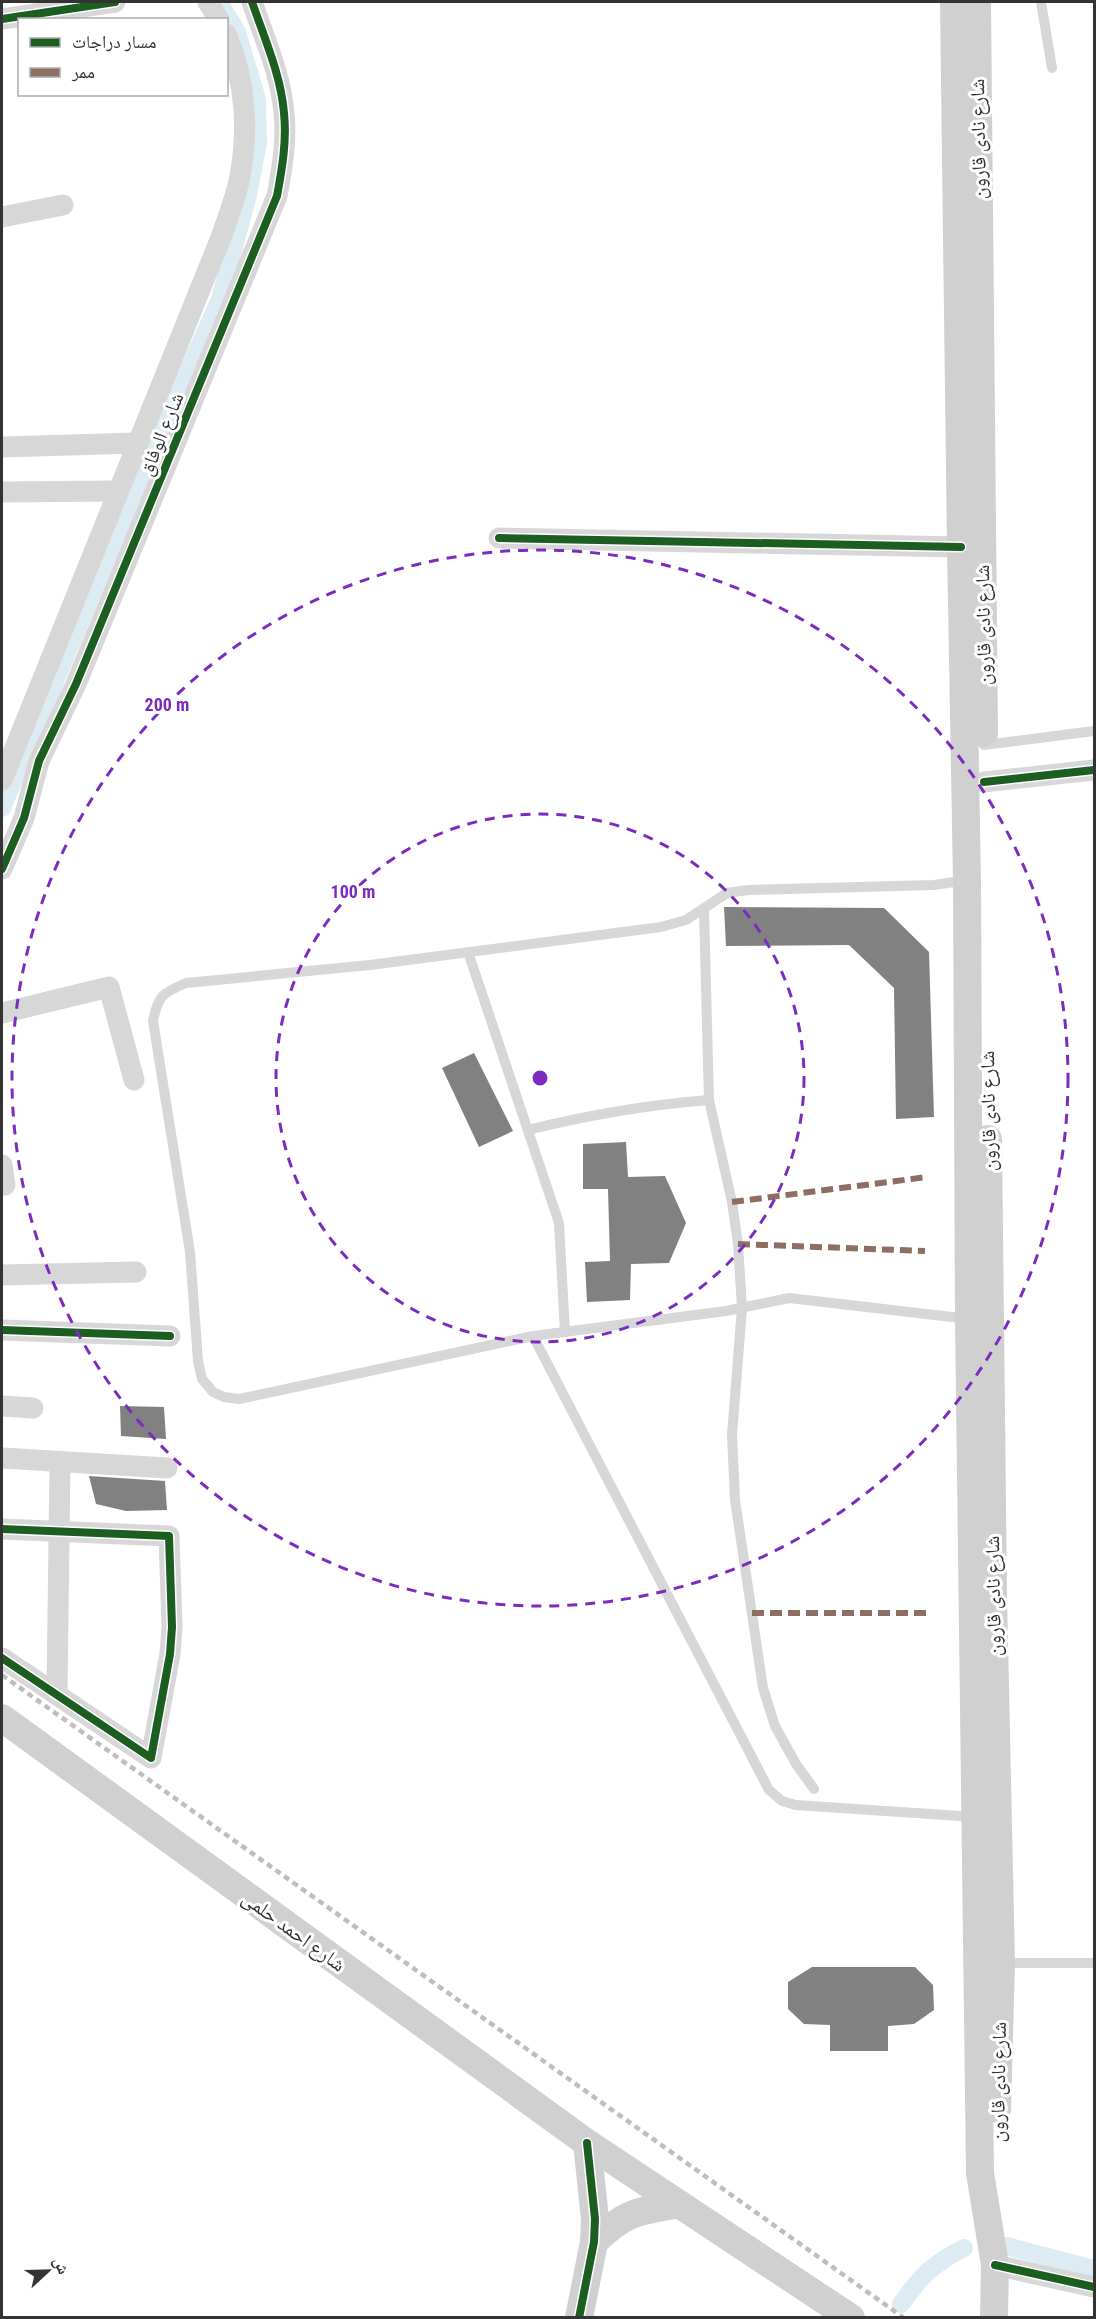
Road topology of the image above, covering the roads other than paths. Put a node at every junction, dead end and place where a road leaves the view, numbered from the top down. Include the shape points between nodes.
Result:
1 (114, 2) edge
2 (208, 2) edge
3 (252, 2) edge
4 (954, 2) edge
5 (977, 2) edge
6 (1041, 2) edge
7 (218, 18) edge
8 (2, 19) edge
9 (228, 39) edge
10 (1052, 68) dead end
11 (63, 205) dead end
12 (2, 217) edge
13 (137, 443) junction
14 (2, 447) edge
15 (118, 491) junction
16 (2, 492) edge
17 (500, 538) dead end
18 (960, 547) junction
19 (1095, 731) edge
20 (984, 745) junction
21 (1095, 770) edge
22 (2, 780) edge
23 (984, 782) junction
24 (2, 869) edge
25 (976, 880) junction
26 (704, 910) junction
27 (468, 952) junction
28 (2, 1013) edge
29 (134, 1080) dead end
30 (709, 1100) junction
31 (528, 1130) junction
32 (2, 1165) edge
33 (2, 1185) edge
34 (136, 1272) dead end
35 (2, 1275) edge
36 (742, 1308) junction
37 (969, 1319) junction
38 (2, 1330) edge
39 (565, 1332) junction
40 (170, 1336) dead end
41 (533, 1336) junction
42 (2, 1406) edge
43 (33, 1408) dead end
44 (2, 1458) edge
45 (60, 1462) junction
46 (167, 1468) dead end
47 (2, 1529) edge
48 (59, 1531) junction
49 (983, 1596) junction
50 (2, 1658) edge
51 (57, 1693) junction
52 (2, 1718) edge
53 (814, 1789) dead end
54 (975, 1817) junction
55 (1000, 1963) junction
56 (1095, 1964) edge
57 (587, 2143) junction
58 (679, 2204) junction
59 (987, 2218) junction
60 (594, 2242) junction
61 (995, 2265) junction
62 (1095, 2287) edge
63 (579, 2318) edge
64 (851, 2318) edge
65 (994, 2318) edge

1 - 8 street
2 - 7 street
3 - 24 street, شارع الوفاق via 276,70 284,113 284,154 277,196 76,684 39,761 24,818
4 - 18 main road, شارع نادى قارون
5 - 20 main road, شارع نادى قارون
6 - 10 lane
9 - 13 street, شارع الوفاق via 238,64 244,98 239,181 222,235
11 - 12 street
13 - 14 street
13 - 15 street, شارع الوفاق
15 - 16 street
15 - 22 street, شارع الوفاق
17 - 18 street
18 - 25 main road, شارع نادى قارون
19 - 20 lane
20 - 23 main road, شارع نادى قارون
21 - 23 street
23 - 25 main road, شارع نادى قارون
25 - 26 lane via 934,885 748,890 727,893
25 - 37 main road, شارع نادى قارون
25 - 49 main road, شارع نادى قارون
26 - 27 lane via 661,927
26 - 30 lane
27 - 31 lane
27 - 41 lane via 299,974 186,983 169,990 157,1002 153,1022 190,1252 198,1360 202,1379 213,1392 239,1399
28 - 29 street via 109,987
30 - 31 lane via 580,1117
30 - 36 lane via 732,1202
31 - 39 lane via 559,1223
32 - 33 street
34 - 35 street
36 - 37 lane via 789,1298
36 - 39 lane
36 - 53 lane via 732,1435 735,1500 761,1677 775,1726
37 - 49 main road, شارع نادى قارون
38 - 40 street
39 - 41 lane
41 - 54 lane via 770,1790 782,1801 796,1805
42 - 43 street
44 - 45 street
45 - 46 street
45 - 48 street
47 - 48 street
48 - 51 street
48 - 51 street via 169,1536 170,1654 151,1758
49 - 54 main road, شارع نادى قارون
49 - 55 main road, شارع نادى قارون
50 - 51 street
52 - 57 main road, شارع احمد حلمى
54 - 59 main road, شارع نادى قارون via 980,2173
55 - 56 lane
55 - 59 main road, شارع نادى قارون via 995,2186
57 - 58 main road, شارع احمد حلمى
57 - 60 main road via 594,2198
58 - 60 main road via 635,2212 613,2224
58 - 64 main road, شارع احمد حلمى
59 - 61 main road, شارع نادى قارون
60 - 63 main road
61 - 62 street
61 - 65 main road, شارع نادى قارون

